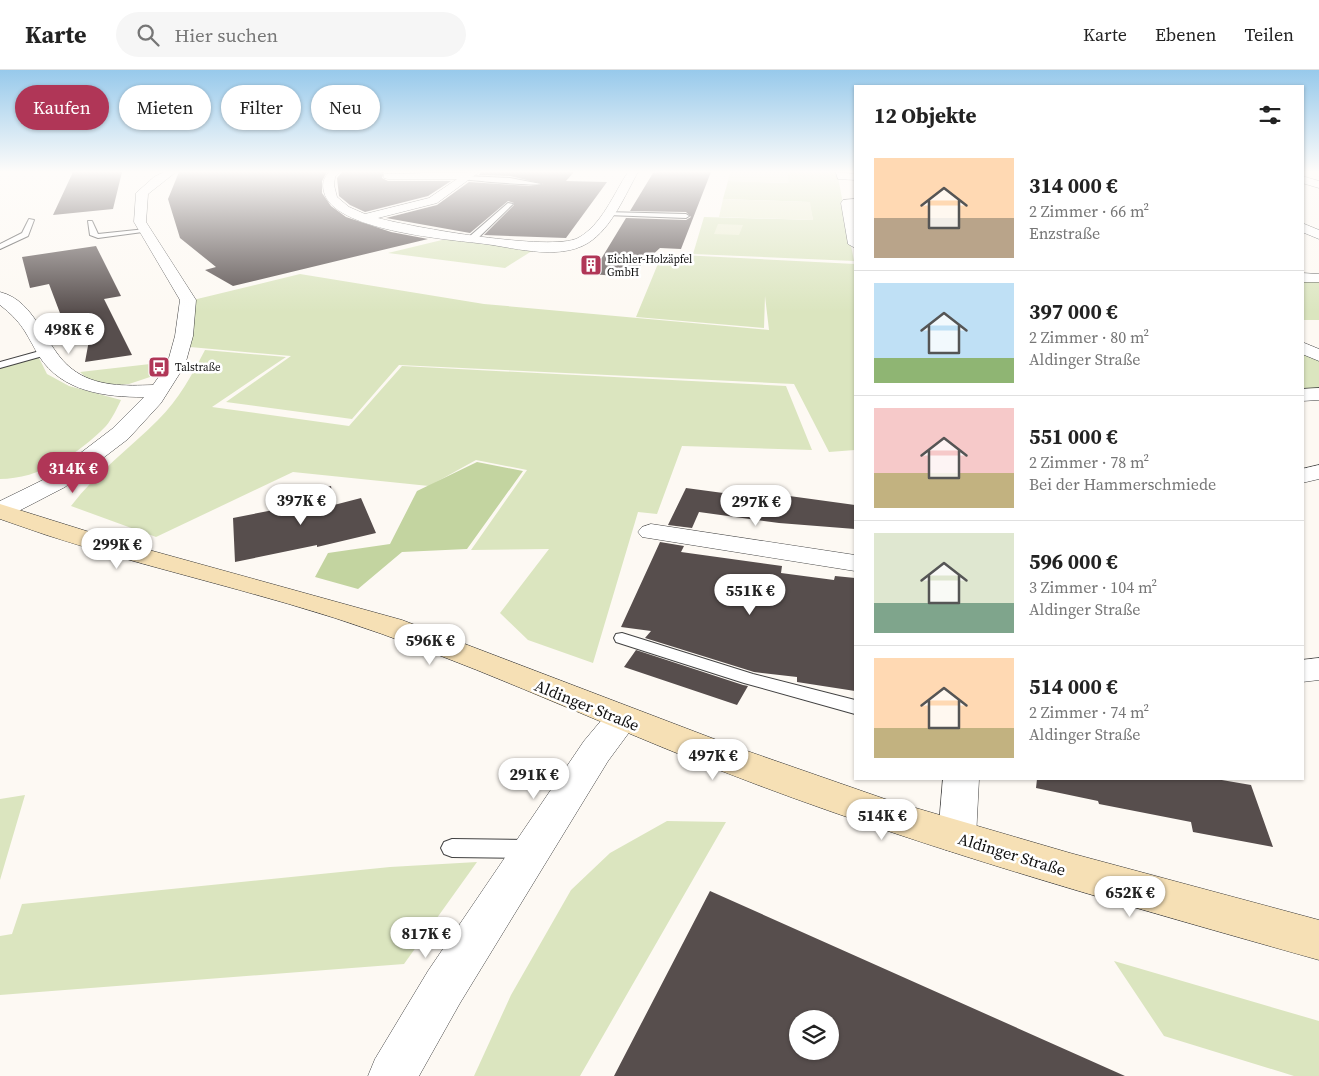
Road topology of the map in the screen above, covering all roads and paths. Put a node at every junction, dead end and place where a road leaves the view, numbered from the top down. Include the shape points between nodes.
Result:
1 (140, 219) edge
2 (367, 219) edge
3 (494, 219) edge
4 (603, 219) edge
5 (31, 220) dead end
6 (90, 222) dead end
7 (1304, 228) edge
8 (146, 231) junction
9 (1319, 235) edge
10 (1304, 236) edge
11 (473, 238) junction
12 (0, 247) edge
13 (1304, 277) edge
14 (1319, 278) edge
15 (0, 297) edge
16 (1304, 348) edge
17 (47, 352) junction
18 (1319, 356) edge
19 (0, 365) edge
20 (158, 391) junction
21 (1319, 394) edge
22 (1304, 395) edge
23 (1319, 472) edge
24 (1304, 476) edge
25 (0, 511) edge
26 (651, 532) dead end
27 (854, 563) edge
28 (622, 638) dead end
29 (1319, 669) edge
30 (1304, 671) edge
31 (854, 707) edge
32 (622, 719) junction
33 (961, 780) edge
34 (958, 838) junction
35 (452, 848) dead end
36 (533, 849) junction
37 (1319, 940) edge
38 (392, 1076) edge

1 - 8 street
2 - 11 street via 412,230
3 - 11 lane
4 - 11 street via 592,235 561,247
5 - 12 lane via 25,234
6 - 8 lane via 94,235 98,236
7 - 9 street
8 - 20 street via 188,300 184,336 176,365
9 - 10 street
13 - 14 street
15 - 17 street via 28,321
16 - 18 street
17 - 19 lane
17 - 20 street via 64,373 82,384 108,390
20 - 25 street via 136,419 85,462 57,482
21 - 22 street
23 - 24 street
25 - 32 main road, Aldinger Straße via 77,537 399,629
26 - 27 street
28 - 31 lane via 750,679
29 - 30 street
32 - 34 main road, Aldinger Straße via 824,794
32 - 36 street via 596,751
33 - 34 street
34 - 37 main road, Aldinger Straße
35 - 36 lane
36 - 38 street via 444,987

